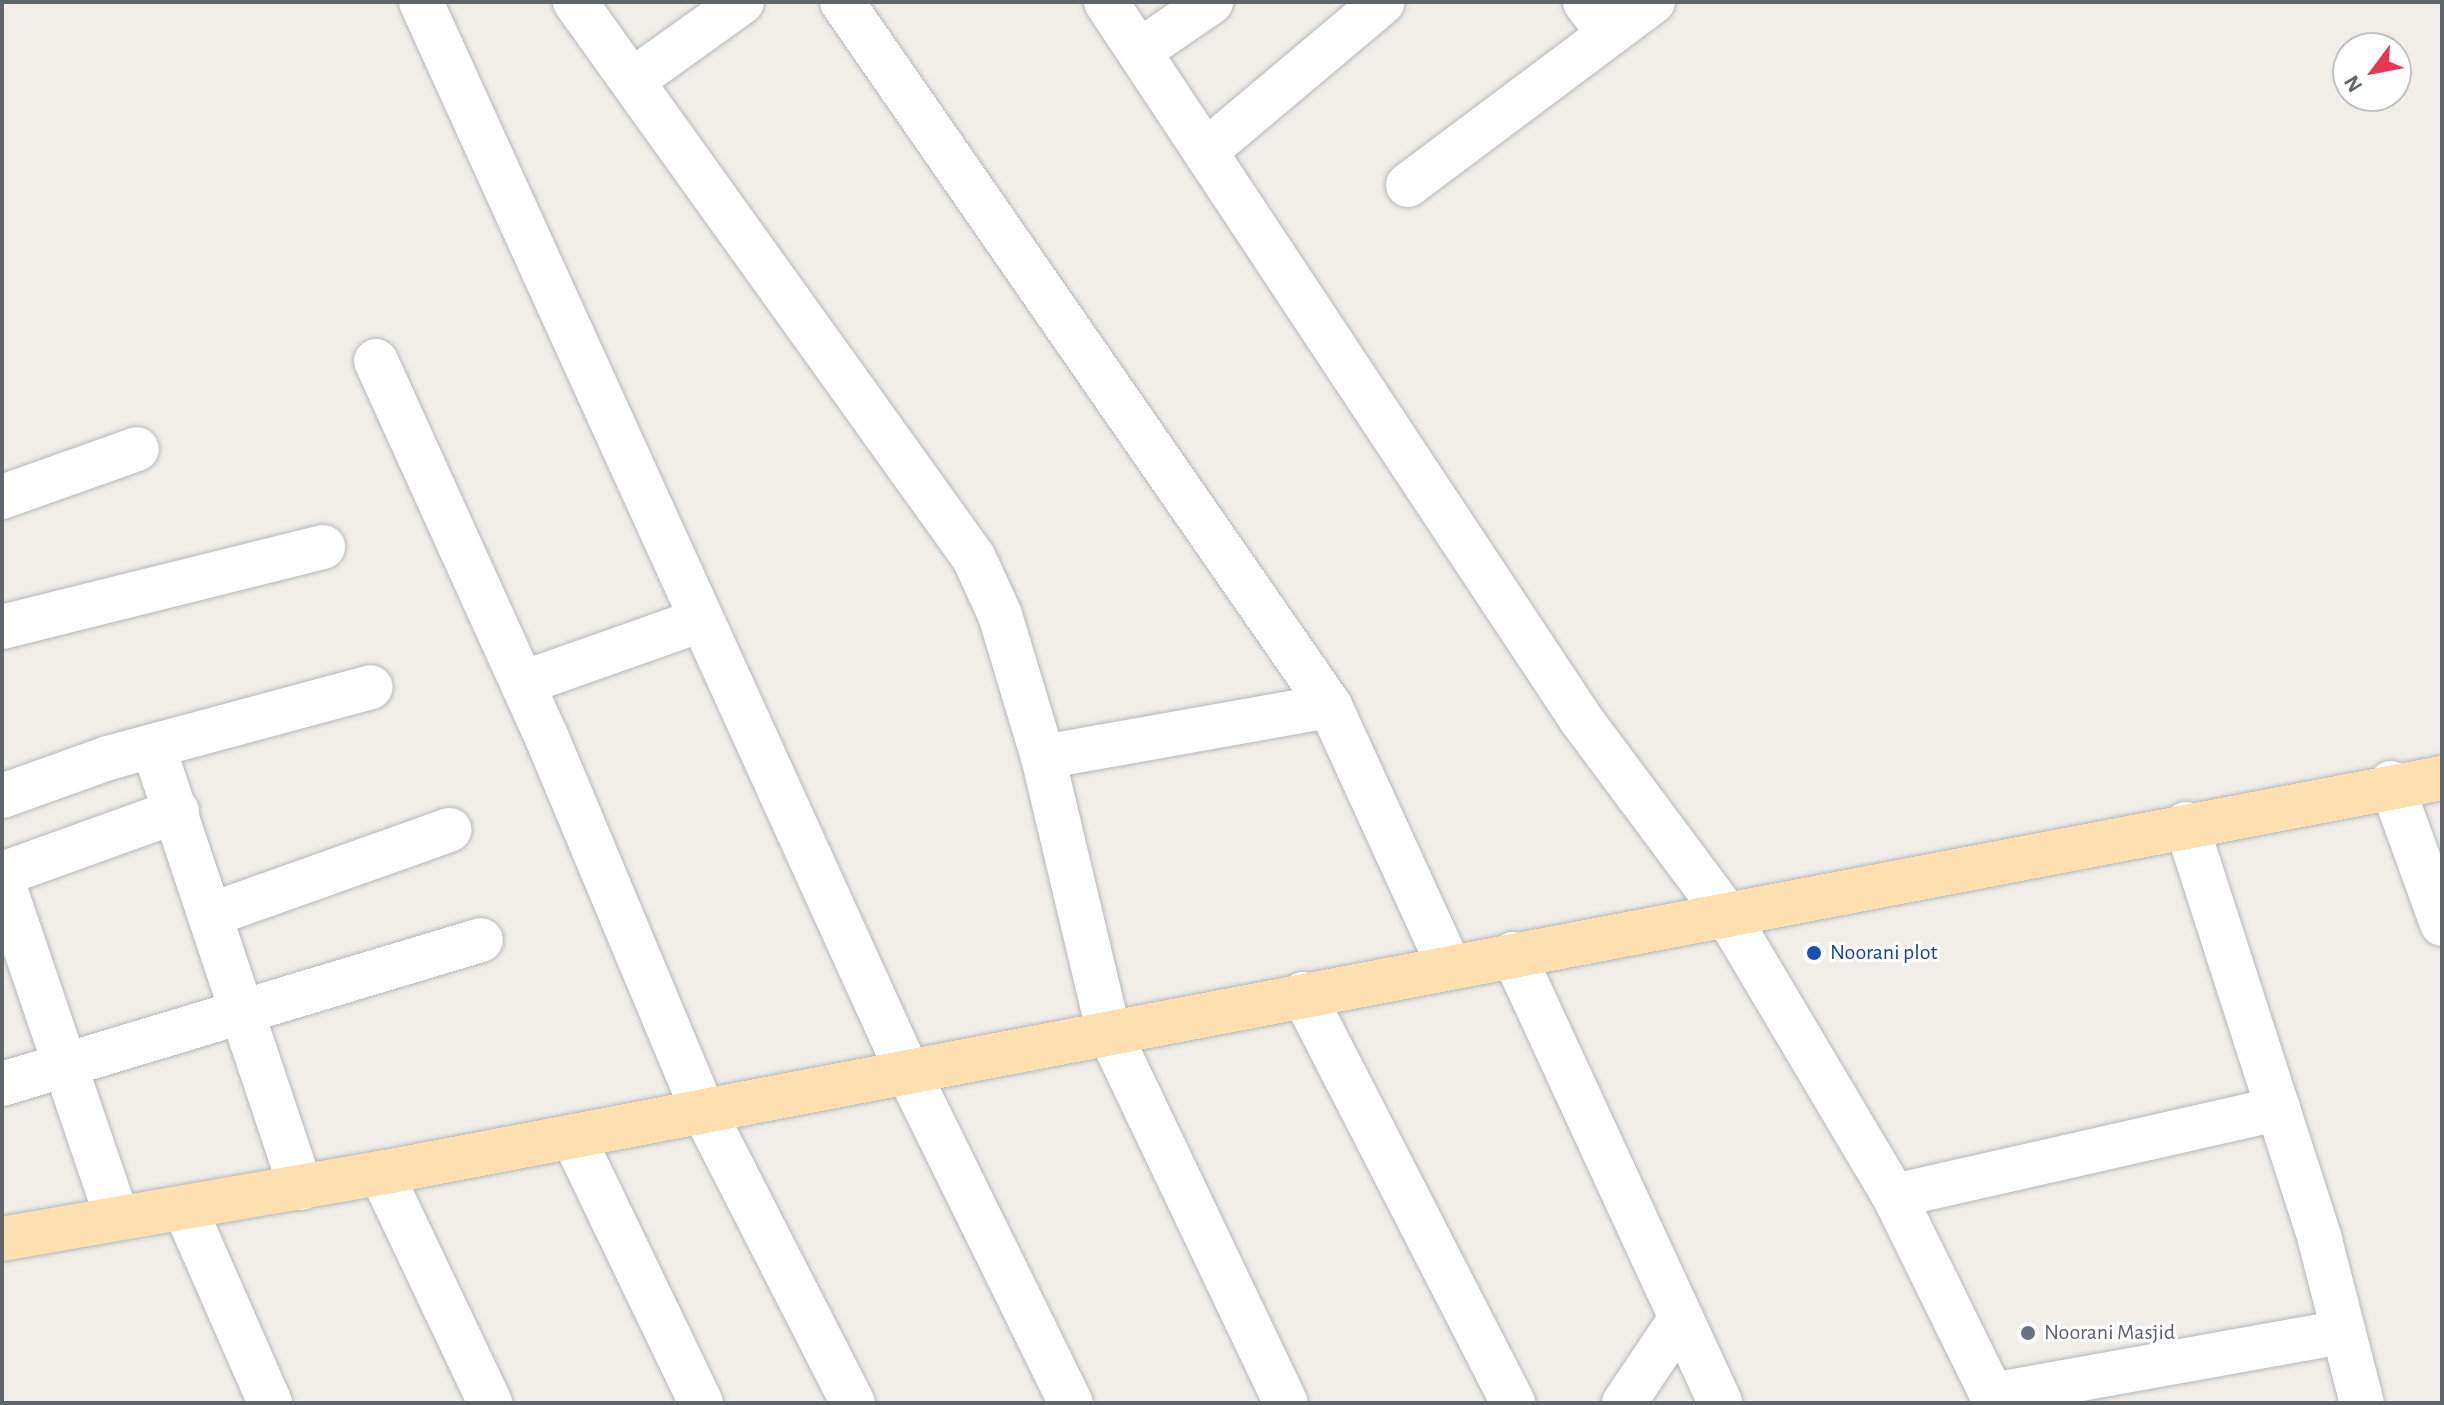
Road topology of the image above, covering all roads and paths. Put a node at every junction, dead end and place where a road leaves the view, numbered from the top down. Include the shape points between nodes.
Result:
1 (421, 2) edge
2 (575, 2) edge
3 (742, 2) edge
4 (842, 2) edge
5 (1106, 2) edge
6 (1211, 2) edge
7 (1383, 2) edge
8 (1653, 2) edge
9 (1597, 18) edge
10 (1141, 50) junction
11 (633, 80) junction
12 (1206, 151) junction
13 (1408, 185) dead end
14 (376, 361) dead end
15 (137, 449) dead end
16 (2, 497) edge
17 (323, 547) dead end
18 (701, 620) junction
19 (2, 627) edge
20 (523, 683) junction
21 (371, 687) dead end
22 (1330, 706) junction
23 (153, 746) junction
24 (1043, 757) junction
25 (2442, 778) edge
26 (2391, 783) junction
27 (2, 796) edge
28 (177, 811) junction
29 (2186, 824) junction
30 (449, 830) dead end
31 (2, 877) edge
32 (213, 914) junction
33 (1727, 915) junction
34 (2442, 924) edge
35 (481, 940) dead end
36 (13, 952) edge
37 (1513, 954) junction
38 (1449, 966) junction
39 (1303, 994) junction
40 (246, 1012) junction
41 (1108, 1030) junction
42 (66, 1066) junction
43 (906, 1068) junction
44 (2, 1084) edge
45 (702, 1108) junction
46 (2278, 1109) junction
47 (573, 1137) junction
48 (381, 1173) junction
49 (301, 1188) junction
50 (1894, 1196) junction
51 (185, 1209) junction
52 (117, 1218) junction
53 (2, 1239) edge
54 (1679, 1321) junction
55 (2343, 1332) junction
56 (1994, 1399) edge
57 (270, 1403) edge
58 (490, 1403) edge
59 (701, 1403) edge
60 (853, 1403) edge
61 (1071, 1403) edge
62 (1286, 1403) edge
63 (1513, 1403) edge
64 (1624, 1403) edge
65 (1720, 1403) edge
66 (2362, 1403) edge

1 - 18 street
2 - 11 street
3 - 11 street
4 - 22 street
5 - 10 street
6 - 10 street
7 - 12 street
8 - 9 street
9 - 13 street
10 - 12 street
11 - 24 street via 974,558 1000,615
12 - 33 street via 1580,718
14 - 20 street
15 - 16 street
17 - 19 street
18 - 20 street
18 - 43 street
20 - 45 street
21 - 23 street
22 - 24 street
22 - 38 street
23 - 27 street
23 - 28 street
24 - 41 street
25 - 26 main road
26 - 29 main road
26 - 34 street
28 - 31 street
28 - 32 street
29 - 33 main road
29 - 46 street
30 - 32 street
31 - 36 street
32 - 40 street
33 - 37 main road
33 - 50 street
35 - 40 street
36 - 42 street
37 - 38 main road
37 - 54 street
38 - 39 main road
39 - 41 main road
39 - 63 street
40 - 42 street
40 - 49 street
41 - 43 main road
41 - 62 street
42 - 44 street
42 - 52 street
43 - 45 main road
43 - 61 street
45 - 47 main road
45 - 60 street
46 - 50 street
46 - 55 street
47 - 48 main road
47 - 59 street
48 - 49 main road
48 - 58 street
49 - 51 main road
50 - 56 street
51 - 52 main road
51 - 57 street
52 - 53 main road
54 - 64 street
54 - 65 street
55 - 56 street
55 - 66 street

